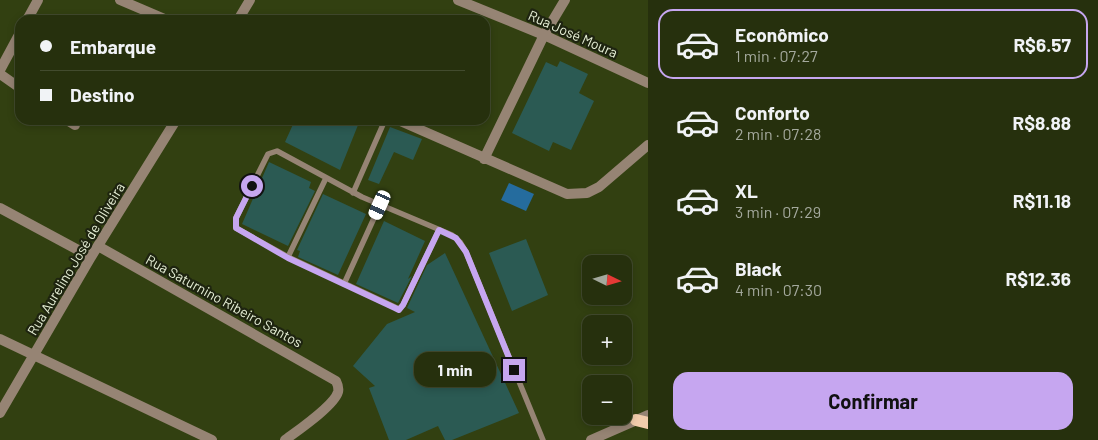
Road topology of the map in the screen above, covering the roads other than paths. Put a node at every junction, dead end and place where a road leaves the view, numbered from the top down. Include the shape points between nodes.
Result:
1 (38, 0) edge
2 (120, 0) edge
3 (250, 0) edge
4 (458, 0) edge
5 (565, 0) edge
6 (30, 15) edge
7 (155, 15) edge
8 (241, 15) edge
9 (544, 36) junction
10 (15, 42) edge
11 (0, 70) edge
12 (0, 74) edge
13 (648, 83) edge
14 (15, 84) edge
15 (173, 125) edge
16 (383, 125) edge
17 (409, 125) edge
18 (648, 146) edge
19 (484, 159) junction
20 (326, 178) junction
21 (353, 193) junction
22 (380, 205) junction
23 (0, 208) edge
24 (439, 230) junction
25 (98, 246) junction
26 (91, 257) junction
27 (288, 258) junction
28 (344, 284) junction
29 (0, 339) edge
30 (34, 357) junction
31 (0, 413) edge
32 (648, 415) edge
33 (642, 422) edge
34 (212, 440) edge
35 (285, 440) edge
36 (543, 440) edge
37 (591, 440) edge

1 - 6 street
2 - 7 street
3 - 8 street
4 - 9 street, Rua José Moura
5 - 9 street
9 - 13 street, Rua José Moura
9 - 19 street
10 - 11 street
12 - 14 street
15 - 25 street, Rua Aurelino José de Oliveira
16 - 21 lane
17 - 19 street
18 - 19 street via 587,193 567,194
20 - 21 lane
20 - 27 lane
20 - 27 lane via 277,151 268,154 236,218 236,228
21 - 22 lane
22 - 24 lane
22 - 28 lane
23 - 26 street
24 - 28 lane via 399,310
24 - 36 lane via 456,238 466,252
25 - 26 street, Rua Aurelino José de Oliveira
25 - 35 street, Rua Saturnino Ribeiro Santos via 336,381 338,394 334,400
26 - 30 street, Rua Aurelino José de Oliveira
27 - 28 lane
29 - 30 street
30 - 31 street, Rua Aurelino José de Oliveira
30 - 34 street
32 - 33 street
33 - 37 street

